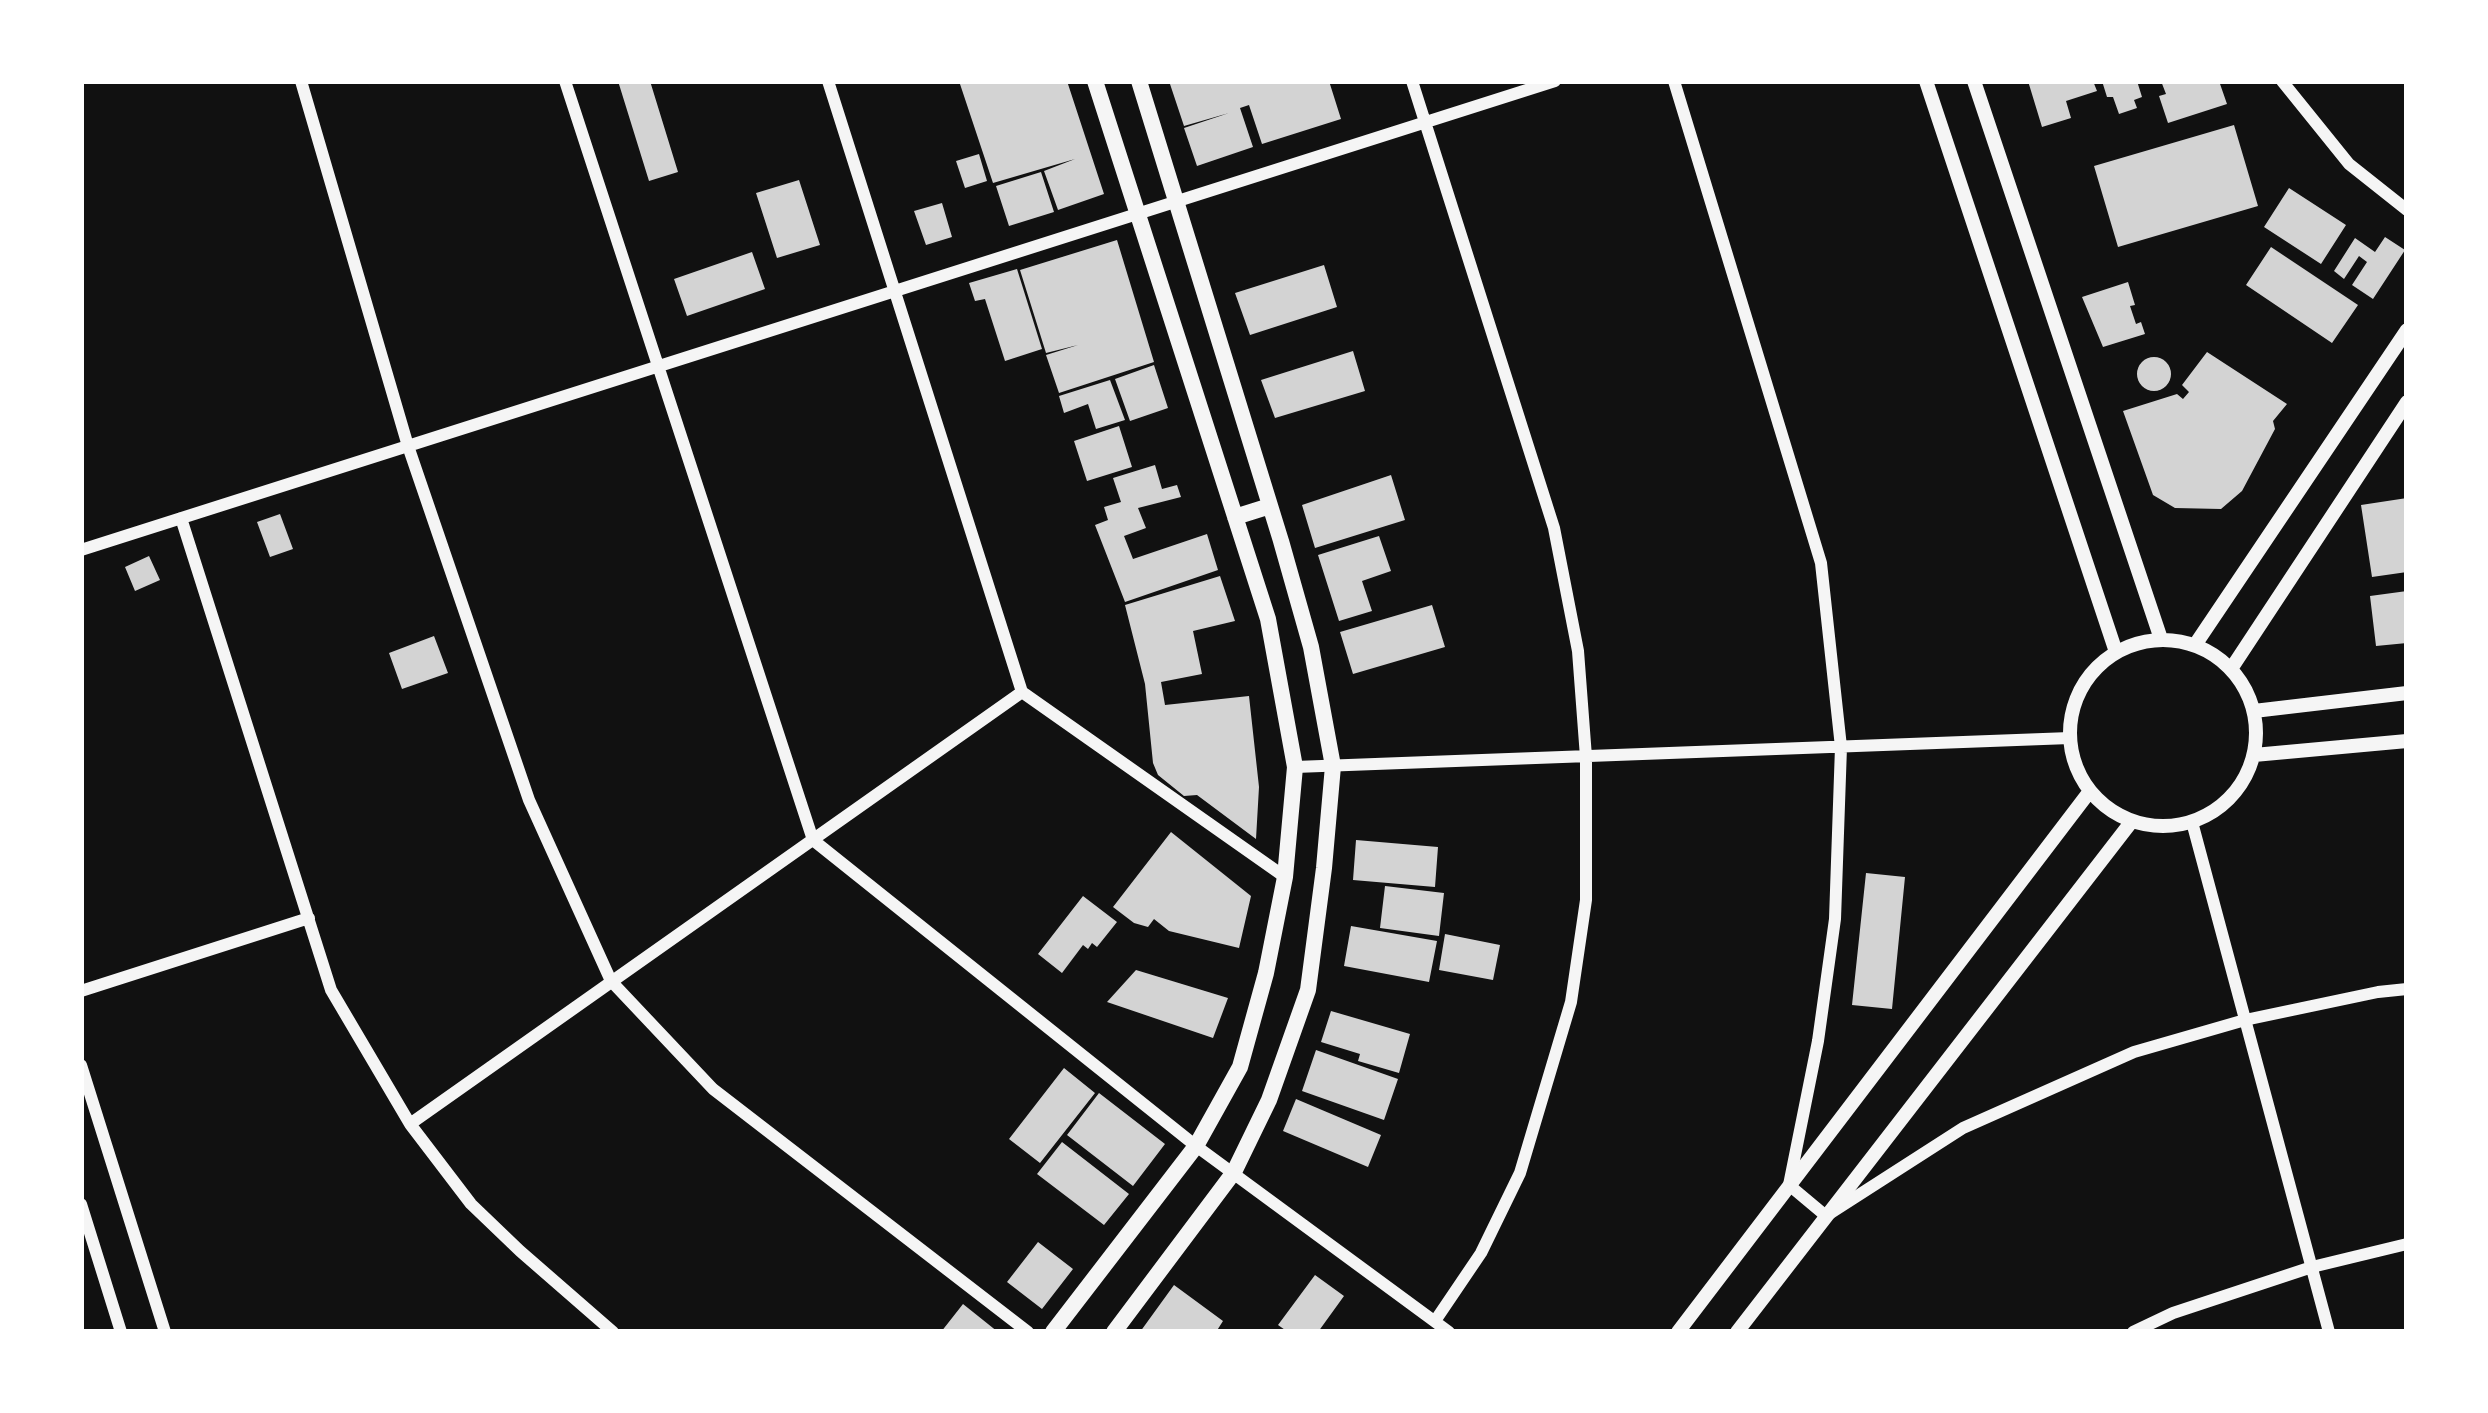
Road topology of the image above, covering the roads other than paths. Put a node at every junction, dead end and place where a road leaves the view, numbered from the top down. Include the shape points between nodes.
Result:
1 (301, 81) edge
2 (565, 81) edge
3 (828, 81) edge
4 (1095, 81) edge
5 (1139, 81) edge
6 (1412, 81) edge
7 (1555, 81) edge
8 (1674, 81) edge
9 (1926, 81) edge
10 (1973, 81) edge
11 (2282, 81) edge
12 (1425, 122) junction
13 (1175, 202) junction
14 (2407, 210) edge
15 (1137, 214) junction
16 (896, 290) junction
17 (2407, 330) edge
18 (658, 367) junction
19 (2407, 402) edge
20 (408, 446) junction
21 (1270, 506) junction
22 (1235, 517) junction
23 (181, 518) junction
24 (81, 550) edge
25 (2161, 639) junction
26 (2195, 645) junction
27 (2116, 652) junction
28 (2230, 669) junction
29 (1022, 692) junction
30 (2407, 693) edge
31 (2254, 711) junction
32 (2069, 738) junction
33 (2407, 741) edge
34 (1841, 747) junction
35 (2254, 755) junction
36 (1586, 757) junction
37 (1333, 766) junction
38 (1295, 767) junction
39 (2090, 790) junction
40 (2132, 821) junction
41 (2192, 822) junction
42 (813, 840) junction
43 (1285, 878) junction
44 (310, 918) junction
45 (611, 981) junction
46 (2407, 989) edge
47 (81, 991) edge
48 (2245, 1020) junction
49 (81, 1066) edge
50 (410, 1124) junction
51 (1196, 1146) junction
52 (1234, 1172) junction
53 (1790, 1186) junction
54 (81, 1204) edge
55 (1826, 1216) junction
56 (2407, 1244) edge
57 (2312, 1267) junction
58 (599, 1319) junction
59 (1435, 1321) junction
60 (122, 1332) edge
61 (165, 1332) edge
62 (591, 1332) edge
63 (613, 1332) edge
64 (1028, 1332) edge
65 (1054, 1332) edge
66 (1114, 1332) edge
67 (1449, 1332) edge
68 (1678, 1332) edge
69 (1737, 1332) edge
70 (2133, 1332) edge
71 (2330, 1332) edge

1 - 20 street
2 - 18 street
3 - 16 street
4 - 15 main road
5 - 13 main road
6 - 12 street
7 - 12 street
8 - 34 street via 1821,563
9 - 27 street
10 - 25 street
11 - 14 street via 2349,164
12 - 13 street
12 - 36 street via 1554,528 1578,651
13 - 15 street
13 - 21 main road
15 - 16 street
15 - 22 main road
16 - 18 street
16 - 29 street
17 - 26 street
18 - 20 street
18 - 42 street
19 - 28 street
20 - 23 street
20 - 45 street via 529,800
21 - 22 main road
21 - 37 main road via 1311,647
22 - 38 main road via 1268,619
23 - 24 street
23 - 44 street
25 - 26 street
25 - 27 street
26 - 28 street
27 - 32 street via 2080,688
28 - 31 street
29 - 42 street
29 - 43 street
30 - 31 street
31 - 35 street
32 - 34 street
32 - 39 street
33 - 35 street
34 - 36 street
34 - 53 street via 1835,919
35 - 41 street via 2232,796
36 - 37 street
36 - 59 street via 1586,900 1571,1002 1520,1173 1481,1253
37 - 38 street
37 - 52 main road via 1308,990
38 - 43 main road
39 - 40 street
39 - 53 street
40 - 41 street
40 - 55 street
41 - 48 street
42 - 45 street
42 - 51 street
43 - 51 main road via 1240,1067
44 - 47 street
44 - 50 street via 331,990
45 - 50 street
45 - 64 street via 713,1089
46 - 48 street
48 - 55 street via 2134,1052 1963,1128
48 - 57 street
49 - 61 street
50 - 58 street via 472,1204
51 - 52 street
51 - 65 main road
52 - 59 street
52 - 66 main road
53 - 55 street
53 - 68 street
54 - 60 street
55 - 69 street
56 - 57 street
57 - 70 street
57 - 71 street
58 - 62 street
58 - 63 street
59 - 67 street

